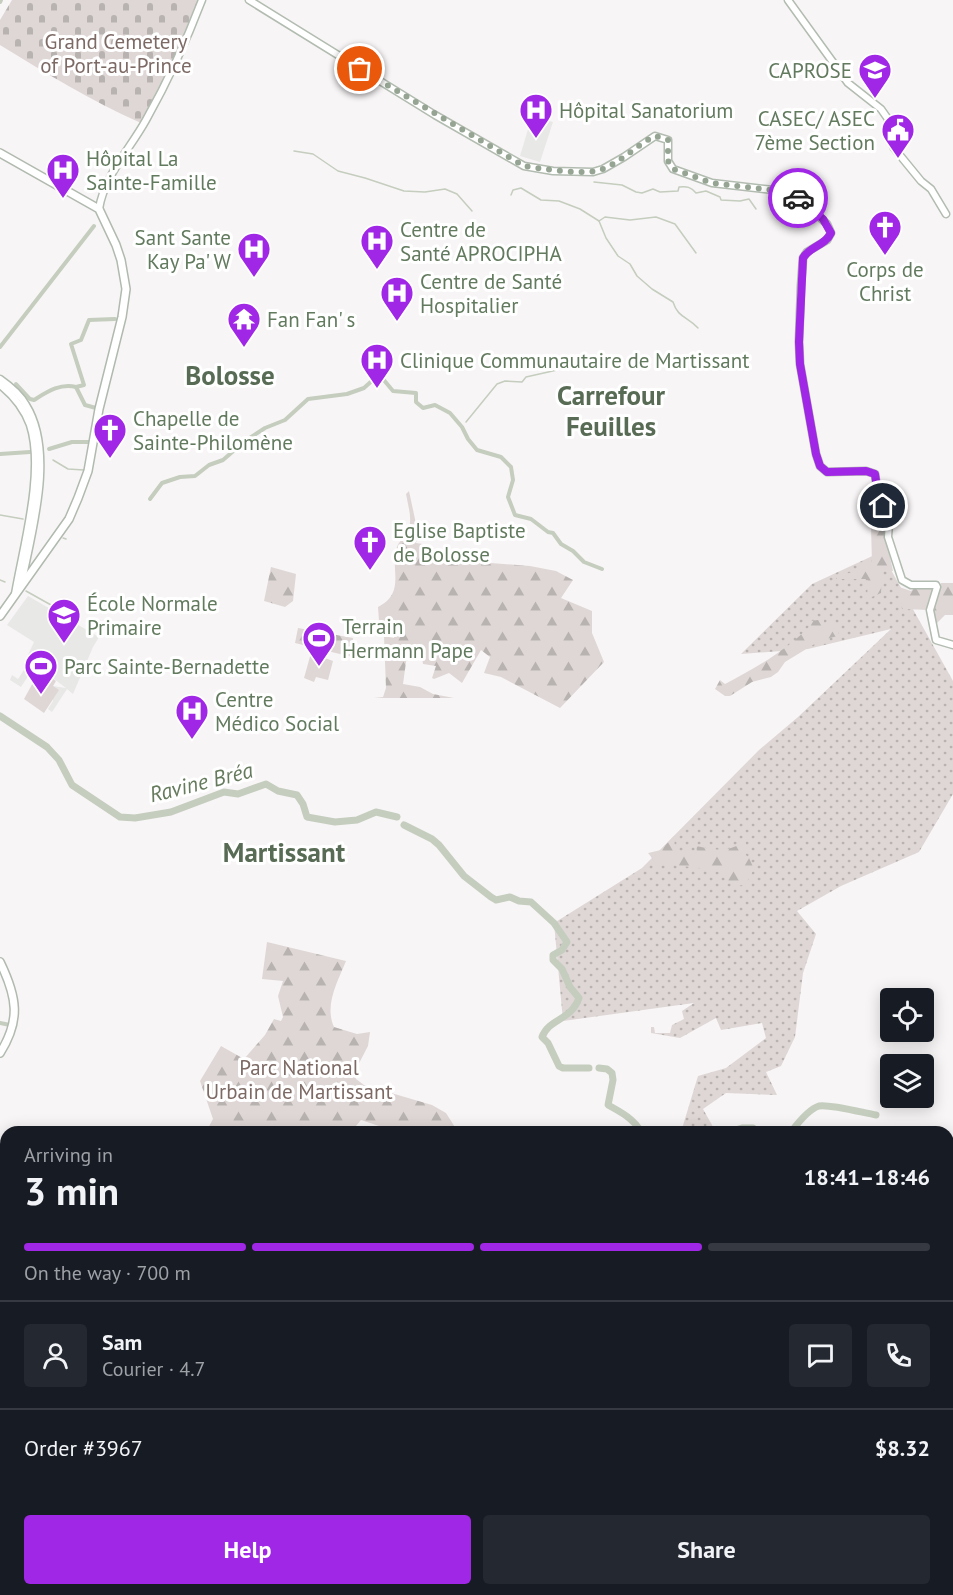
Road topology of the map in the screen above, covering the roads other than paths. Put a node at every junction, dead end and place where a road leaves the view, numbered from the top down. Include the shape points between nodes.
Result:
1 (202, 0) edge
2 (249, 0) edge
3 (788, 0) edge
4 (0, 153) edge
5 (99, 209) junction
6 (946, 214) dead end
7 (0, 379) edge
8 (0, 386) edge
9 (21, 586) junction
10 (15, 594) junction
11 (0, 616) edge
12 (953, 645) edge
13 (0, 962) edge
14 (0, 1053) edge

1 - 5 street via 177,62 143,126 117,164
2 - 12 street via 524,166 593,172 655,136 668,140 668,161 673,169 712,183 772,190 799,198 815,212 831,233 803,258 799,342 816,454 827,472 875,474 902,580 911,585 936,585 930,610 936,640
3 - 6 street via 848,83 881,109 888,119 894,148 935,195
4 - 5 main road
5 - 9 main road via 121,260 126,289 122,317 78,498 69,519
7 - 9 street via 27,406 38,437 36,506
8 - 10 street via 25,413 35,456
9 - 10 main road
10 - 11 main road
13 - 14 main road via 12,990 15,1017

